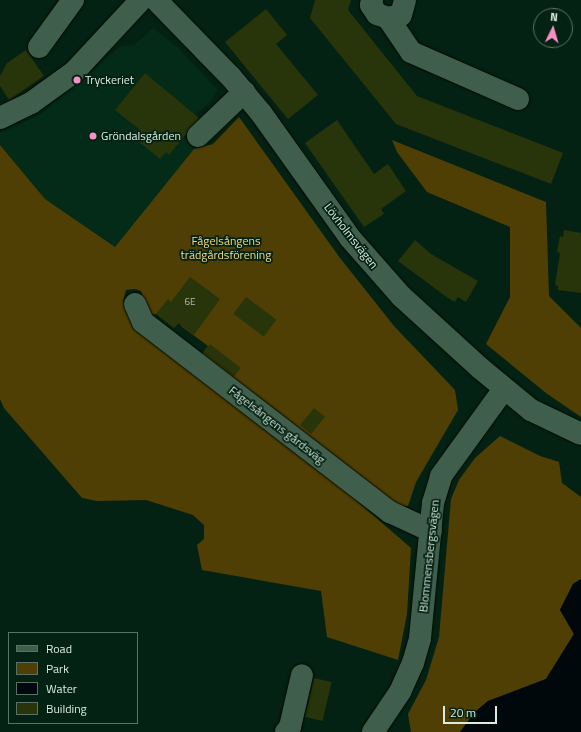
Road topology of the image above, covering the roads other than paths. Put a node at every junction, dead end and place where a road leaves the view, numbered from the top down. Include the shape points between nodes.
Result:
1 (73, 0) edge
2 (141, 0) edge
3 (156, 0) edge
4 (372, 0) edge
5 (405, 0) edge
6 (388, 18) junction
7 (39, 47) dead end
8 (244, 92) junction
9 (518, 99) dead end
10 (0, 118) edge
11 (198, 136) dead end
12 (135, 304) dead end
13 (504, 389) junction
14 (581, 434) edge
15 (430, 531) junction
16 (302, 675) dead end
17 (286, 732) edge
18 (373, 732) edge

1 - 7 street
2 - 10 street via 74,72 30,103
3 - 8 street, Lövholmsvägen
4 - 6 street via 371,5 377,14
5 - 6 street via 401,15
6 - 9 street via 411,52
8 - 11 street
8 - 13 street, Lövholmsvägen via 370,263 428,321
12 - 15 street, Fågelsångens gårdsväg via 143,322 383,508
13 - 14 street, Lövholmsvägen via 531,410
13 - 15 street, Blommensbergsvägen via 441,476 433,503
15 - 18 street, Blommensbergsvägen via 420,638 413,663 400,692
16 - 17 street via 290,727

